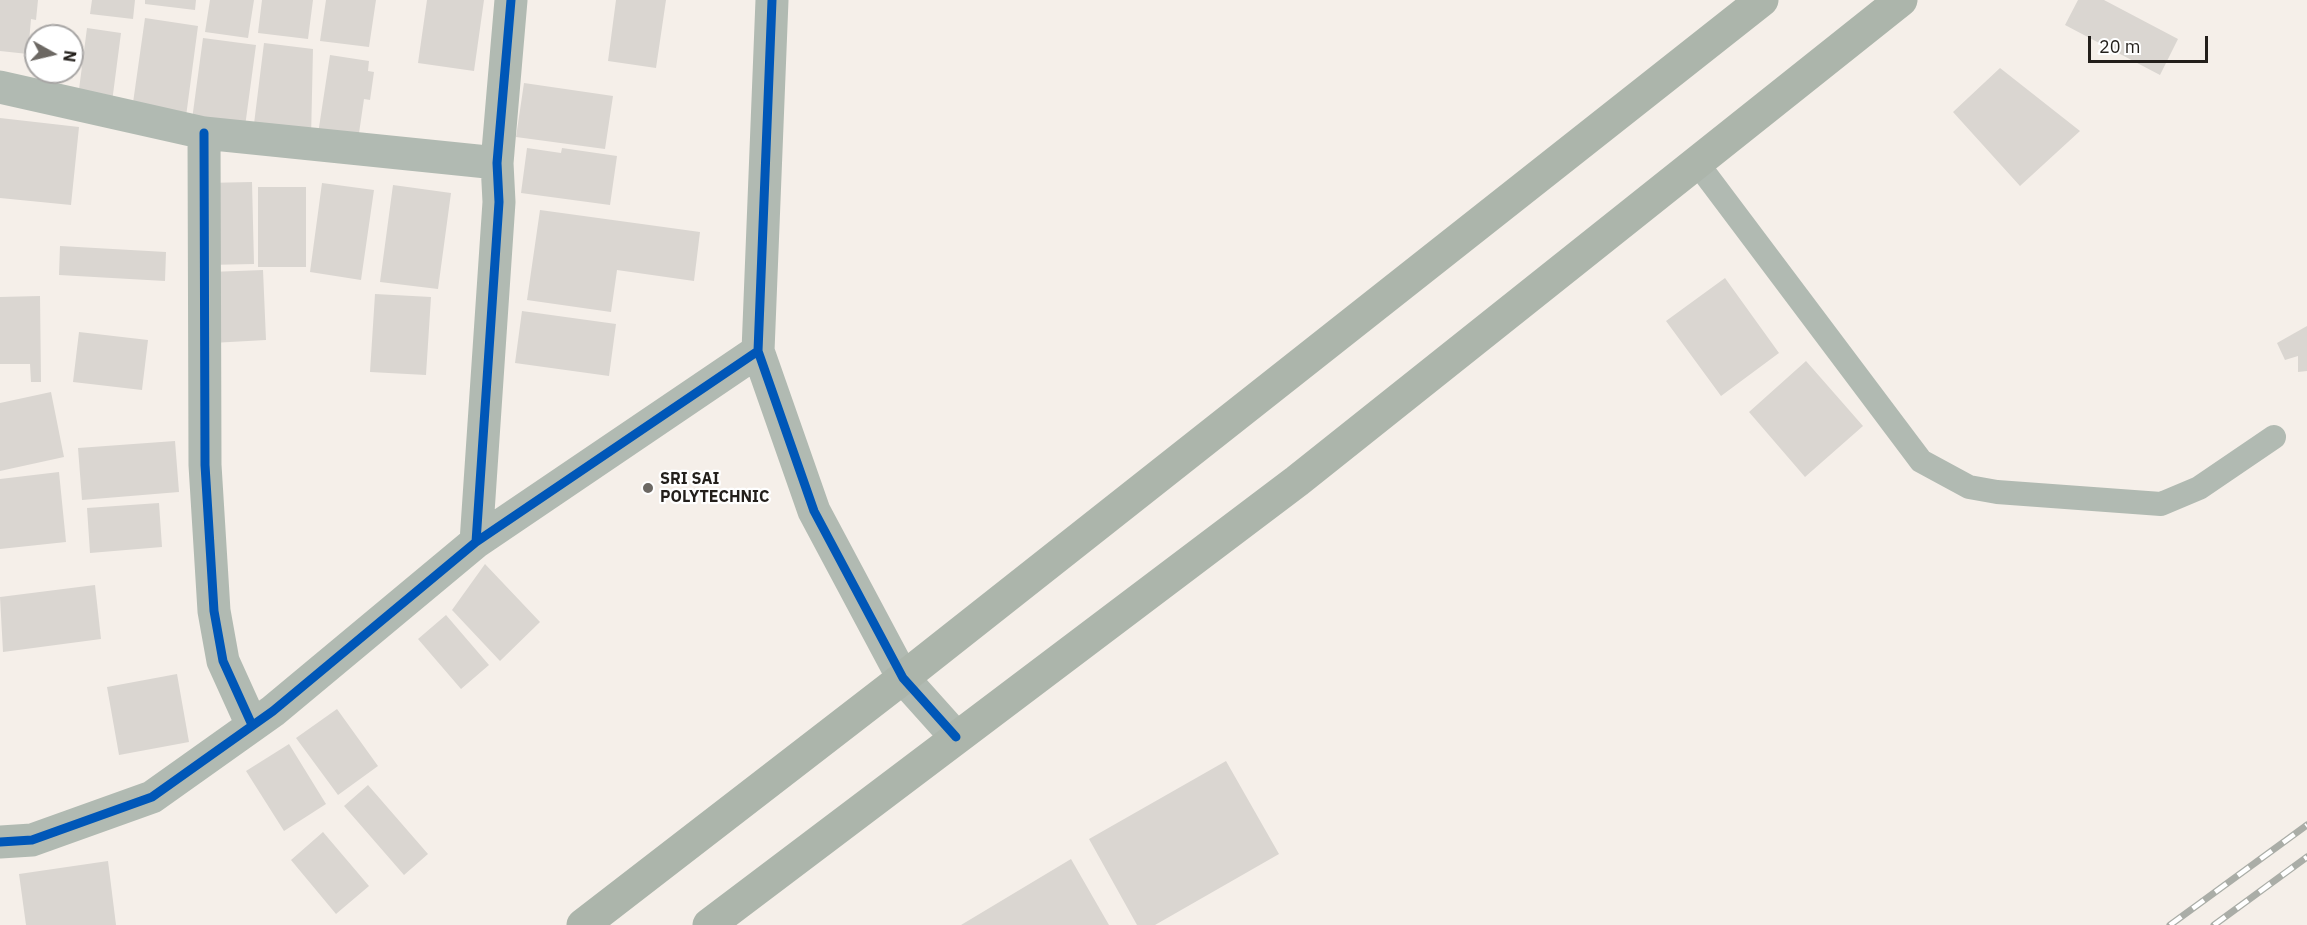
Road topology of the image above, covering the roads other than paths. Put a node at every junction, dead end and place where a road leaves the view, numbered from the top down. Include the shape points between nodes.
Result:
1 (511, 0) edge
2 (772, 0) edge
3 (1762, 0) edge
4 (1901, 0) edge
5 (0, 87) edge
6 (204, 133) junction
7 (497, 163) junction
8 (1697, 163) junction
9 (758, 351) junction
10 (2274, 437) dead end
11 (476, 542) junction
12 (903, 678) junction
13 (252, 725) junction
14 (956, 737) junction
15 (0, 842) edge
16 (583, 925) edge
17 (709, 925) edge

1 - 7 street
2 - 9 street
3 - 12 highway
4 - 8 highway
5 - 6 street
6 - 7 street
6 - 13 street via 205,465 214,611 223,661
7 - 11 street via 498,202
8 - 10 lane via 1921,461 1969,487 2161,504 2199,488
8 - 14 highway via 1297,481
9 - 11 street
9 - 12 street via 814,511
11 - 13 street
12 - 14 street
12 - 16 highway
13 - 15 street via 152,797 32,840
14 - 17 highway

